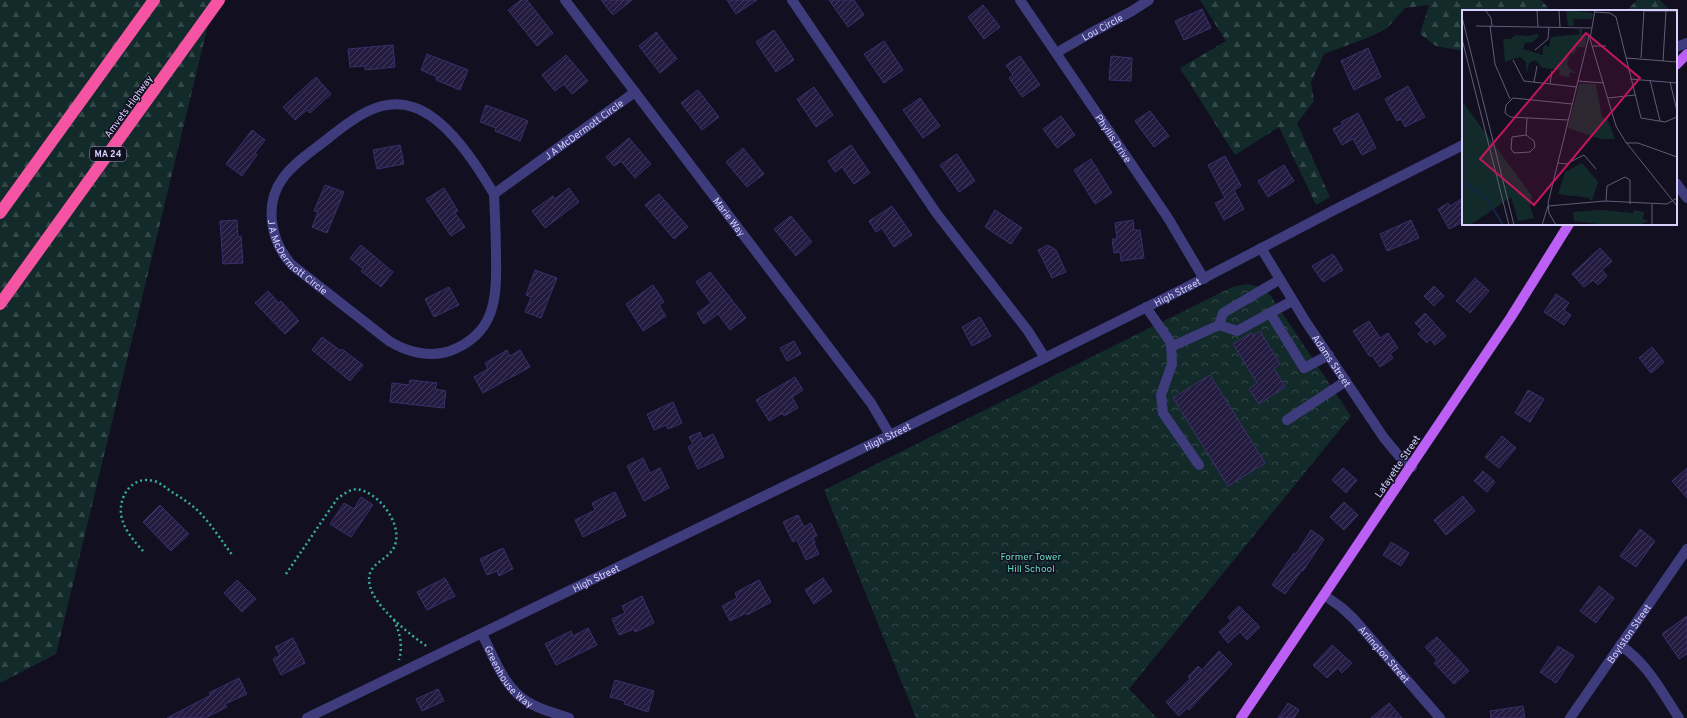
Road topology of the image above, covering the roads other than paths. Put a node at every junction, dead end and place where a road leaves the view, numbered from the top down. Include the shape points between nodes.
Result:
1 (154, 0) edge
2 (219, 0) edge
3 (565, 0) edge
4 (792, 0) edge
5 (1020, 0) edge
6 (1149, 0) edge
7 (1687, 43) edge
8 (1677, 47) edge
9 (1056, 53) junction
10 (1687, 54) edge
11 (1677, 64) edge
12 (635, 92) junction
13 (1462, 147) edge
14 (1677, 184) edge
15 (494, 194) junction
16 (1687, 198) edge
17 (0, 213) edge
18 (1568, 225) edge
19 (1261, 248) junction
20 (1204, 278) junction
21 (1279, 280) junction
22 (1292, 301) junction
23 (0, 304) edge
24 (1146, 308) junction
25 (1270, 313) junction
26 (1219, 325) junction
27 (1171, 348) junction
28 (1328, 356) junction
29 (1044, 358) junction
30 (1346, 382) junction
31 (1287, 420) dead end
32 (890, 435) junction
33 (1199, 465) dead end
34 (1412, 467) junction
35 (1687, 549) edge
36 (1324, 595) junction
37 (482, 634) junction
38 (1620, 645) junction
39 (307, 718) edge
40 (569, 718) edge
41 (1241, 718) edge
42 (1440, 718) edge
43 (1570, 718) edge
44 (1679, 718) edge

1 - 17 highway
2 - 23 highway, Amvets Highway / MA 24
3 - 12 street, Marie Way
4 - 29 street via 937,214 1028,331
5 - 9 street, Phyllis Drive
6 - 9 street, Lou Circle
7 - 8 street
9 - 20 street, Phyllis Drive via 1168,218
10 - 11 main road
12 - 15 street, J A McDermott Circle
12 - 32 street, Marie Way via 871,403
13 - 19 street, High Street
14 - 16 street
15 - 15 street, J A McDermott Circle via 497,284 495,303 487,322 473,337 456,348 438,353 418,353 389,341 292,265 279,249 273,228 274,198 286,174 356,117 393,104 412,106 438,120
18 - 34 main road, Lafayette Street
19 - 20 street, High Street
19 - 21 street, Adams Street
20 - 24 street, High Street
21 - 22 street, Adams Street
21 - 26 street via 1223,313
22 - 25 street
22 - 28 street, Adams Street
24 - 27 street via 1171,343
24 - 29 street, High Street
25 - 26 street via 1237,331
25 - 28 street via 1304,368
26 - 27 street
27 - 33 street via 1172,364 1161,395 1163,413
28 - 30 street, Adams Street
29 - 32 street, High Street
30 - 31 street
30 - 34 street, Adams Street via 1393,451
32 - 37 street, High Street
34 - 36 main road, Lafayette Street
35 - 38 street, Boylston Street
36 - 41 main road, Lafayette Street
36 - 42 street, Arlington Street via 1354,619
37 - 39 street, High Street
37 - 40 street, Greenhouse Way via 512,689 536,706
38 - 43 street, Boylston Street
38 - 44 street via 1644,665

